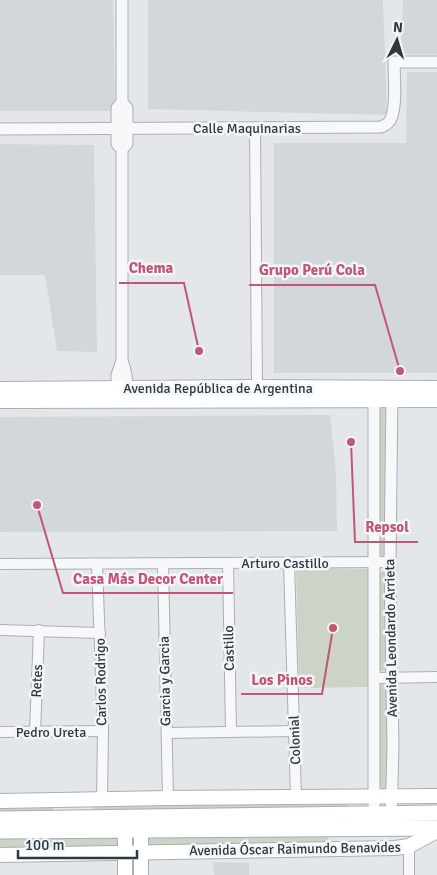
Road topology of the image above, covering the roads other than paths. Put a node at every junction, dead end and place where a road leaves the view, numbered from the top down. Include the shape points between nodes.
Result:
1 (122, 0) edge
2 (437, 62) edge
3 (122, 128) junction
4 (256, 128) junction
5 (0, 129) edge
6 (257, 387) junction
7 (437, 388) edge
8 (0, 389) edge
9 (374, 394) junction
10 (392, 394) junction
11 (122, 395) junction
12 (437, 400) edge
13 (0, 401) edge
14 (289, 562) junction
15 (373, 562) junction
16 (390, 562) junction
17 (228, 563) junction
18 (0, 564) edge
19 (97, 564) junction
20 (163, 564) junction
21 (0, 630) edge
22 (39, 630) junction
23 (100, 633) junction
24 (391, 677) junction
25 (437, 677) edge
26 (375, 678) junction
27 (35, 731) junction
28 (103, 731) junction
29 (295, 731) junction
30 (0, 732) edge
31 (231, 732) junction
32 (167, 733) junction
33 (374, 796) junction
34 (392, 796) junction
35 (437, 796) edge
36 (296, 797) junction
37 (168, 798) junction
38 (102, 800) junction
39 (0, 801) edge
40 (437, 813) edge
41 (0, 819) edge
42 (374, 821) junction
43 (391, 821) junction
44 (437, 829) edge
45 (125, 830) junction
46 (141, 830) junction
47 (0, 831) edge
48 (409, 846) junction
49 (125, 852) junction
50 (142, 852) junction
51 (0, 855) edge
52 (125, 875) edge
53 (141, 875) edge
54 (409, 875) edge

1 - 3 street via 122,102 117,108
2 - 4 street, Calle Maquinarias via 394,62 394,107 388,124 381,127
3 - 4 street, Calle Maquinarias
3 - 5 street, Calle Maquinarias
3 - 11 street via 117,144 122,150 122,361 125,368
4 - 6 street
6 - 9 main road, Avenida República de Argentina
6 - 11 main road, Avenida República de Argentina
7 - 10 main road, Avenida República de Argentina
8 - 11 main road, Avenida República de Argentina
9 - 10 main road, Avenida República de Argentina
9 - 11 main road, Avenida República de Argentina
9 - 15 street, Avenida Leondardo Arrieta
10 - 12 main road, Avenida República de Argentina
10 - 16 street, Avenida Leondardo Arrieta
11 - 13 main road, Avenida República de Argentina
14 - 15 street, Arturo Castillo
14 - 17 street, Arturo Castillo
14 - 29 street, Colonial
15 - 16 street, Arturo Castillo
15 - 26 street, Avenida Leondardo Arrieta
16 - 24 street, Avenida Leondardo Arrieta
17 - 20 street, Arturo Castillo
17 - 31 street, Castillo
18 - 19 street, Arturo Castillo
19 - 20 street, Arturo Castillo
19 - 23 street, Carlos Rodrigo
20 - 32 street, Garcia y Garcia
21 - 22 street
22 - 23 street
22 - 27 street, Retes
23 - 28 street, Carlos Rodrigo
24 - 25 street
24 - 26 street
24 - 34 street, Avenida Leondardo Arrieta
26 - 33 street, Avenida Leondardo Arrieta
27 - 28 street, Pedro Ureta
27 - 30 street, Pedro Ureta
28 - 38 street, Carlos Rodrigo
29 - 31 street
29 - 36 street, Colonial
31 - 32 street
32 - 37 street, Garcia y Garcia
33 - 34 main road
33 - 36 main road
33 - 42 street, Avenida Leondardo Arrieta
34 - 35 main road
34 - 43 street, Avenida Leondardo Arrieta
36 - 37 main road
37 - 38 main road
38 - 39 main road
40 - 43 main road, Avenida Óscar Raimundo Benavides
41 - 42 main road, Avenida Óscar Raimundo Benavides
42 - 43 main road, Avenida Óscar Raimundo Benavides
42 - 46 main road, Avenida Óscar Raimundo Benavides via 309,828
43 - 44 main road, Avenida Óscar Raimundo Benavides
44 - 48 main road, Avenida Óscar Raimundo Benavides
45 - 46 main road, Avenida Óscar Raimundo Benavides
45 - 47 main road, Avenida Óscar Raimundo Benavides
45 - 49 main road
46 - 50 main road
48 - 50 main road, Avenida Óscar Raimundo Benavides
48 - 54 street
49 - 50 main road, Avenida Óscar Raimundo Benavides
49 - 51 main road, Avenida Óscar Raimundo Benavides
49 - 52 main road
50 - 53 main road

